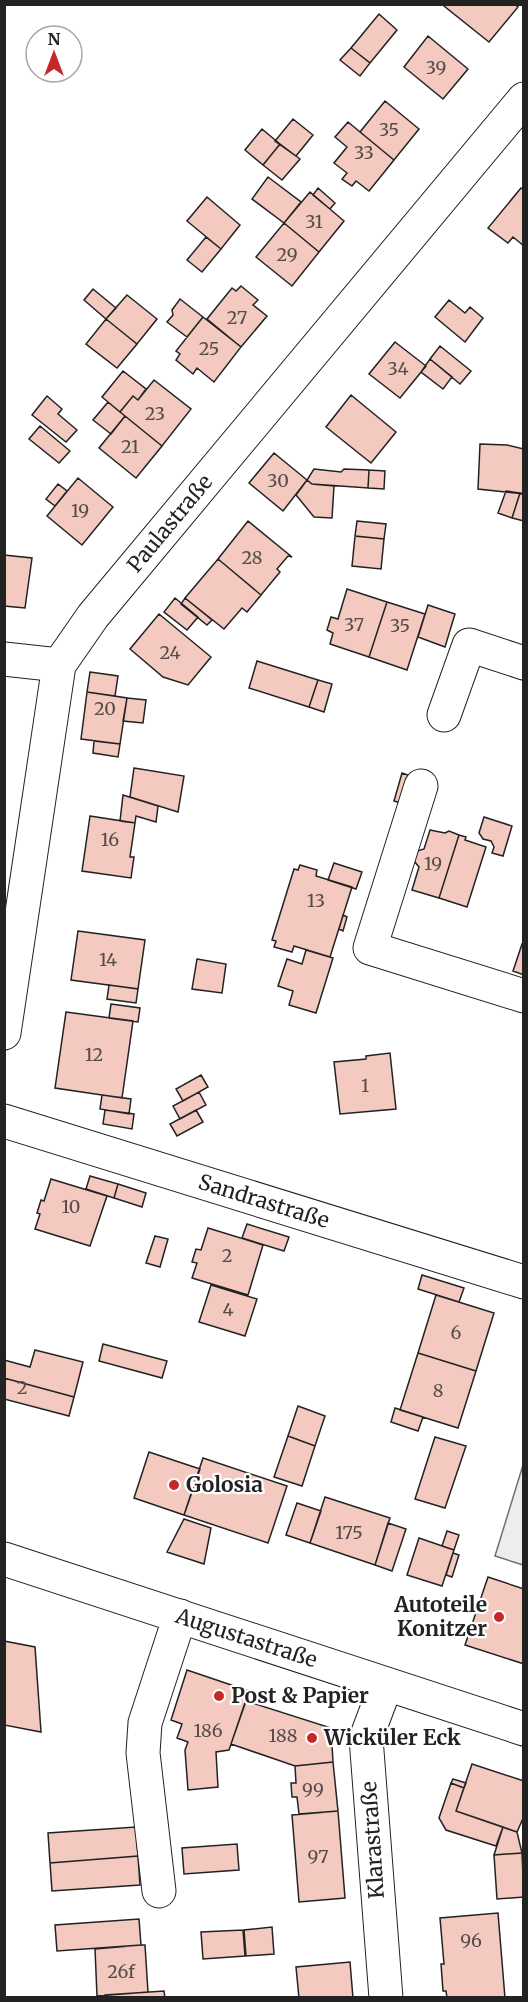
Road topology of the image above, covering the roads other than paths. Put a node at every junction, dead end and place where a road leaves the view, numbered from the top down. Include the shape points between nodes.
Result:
1 (524, 99) edge
2 (4, 659) edge
3 (524, 663) edge
4 (59, 665) junction
5 (444, 715) dead end
6 (421, 786) dead end
7 (524, 996) edge
8 (4, 1033) edge
9 (4, 1121) edge
10 (524, 1282) edge
11 (4, 1559) edge
12 (180, 1616) junction
13 (386, 1685) junction
14 (524, 1729) edge
15 (159, 1891) dead end
16 (386, 1998) edge

1 - 4 street, Paulastraße via 93,616
2 - 4 street
3 - 5 street via 469,645
4 - 8 street, Paulastraße
6 - 7 street via 370,948
9 - 10 street, Sandrastraße
11 - 12 street, Augustastraße
12 - 13 street, Augustastraße
12 - 15 street via 145,1723 143,1753
13 - 14 street, Augustastraße
13 - 16 street, Klarastraße via 366,1738

